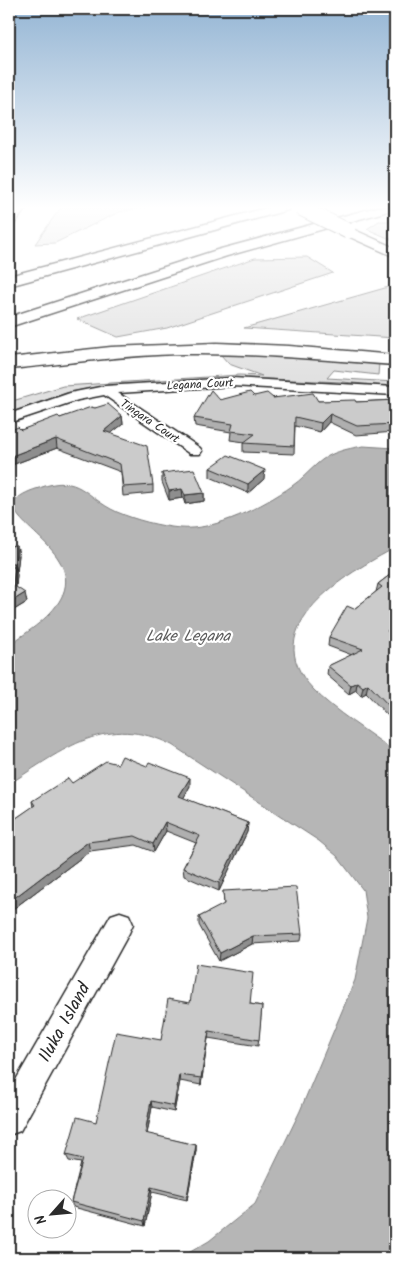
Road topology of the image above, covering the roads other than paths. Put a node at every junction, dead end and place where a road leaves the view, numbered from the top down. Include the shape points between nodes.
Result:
1 (63, 266) edge
2 (181, 266) edge
3 (9, 281) edge
4 (9, 322) edge
5 (395, 360) edge
6 (9, 364) edge
7 (105, 390) junction
8 (395, 391) edge
9 (9, 419) edge
10 (195, 450) dead end
11 (120, 924) dead end
12 (9, 1120) edge

1 - 3 main road
2 - 4 main road
5 - 6 main road via 294,351 201,349 112,352
7 - 8 street, Legana Court via 232,382
7 - 9 street, Legana Court via 75,396
7 - 10 street, Tingara Court
11 - 12 street, Iluka Island

